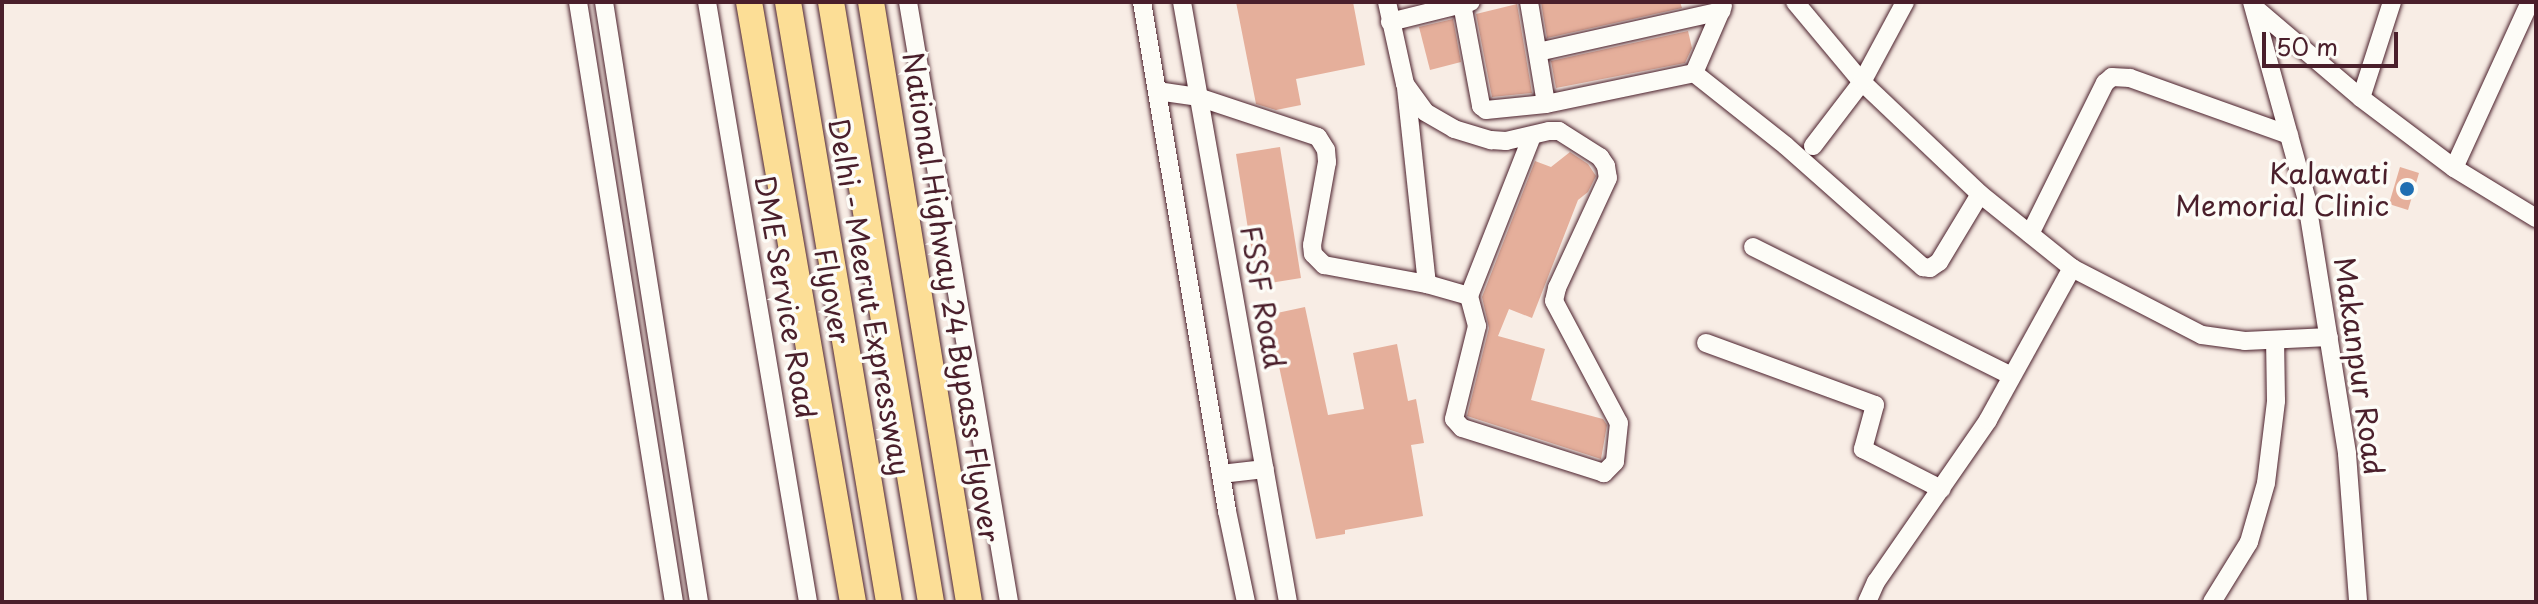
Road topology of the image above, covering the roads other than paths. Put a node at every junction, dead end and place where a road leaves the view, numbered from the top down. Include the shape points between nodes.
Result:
1 (578, 2) edge
2 (604, 2) edge
3 (707, 2) edge
4 (749, 2) edge
5 (788, 2) edge
6 (831, 2) edge
7 (871, 2) edge
8 (908, 2) edge
9 (1142, 2) edge
10 (1182, 2) edge
11 (1387, 2) edge
12 (1529, 2) edge
13 (1795, 2) edge
14 (1905, 2) edge
15 (2392, 2) edge
16 (2530, 2) edge
17 (1467, 3) edge
18 (2253, 4) edge
19 (1723, 7) edge
20 (1390, 22) junction
21 (1538, 52) junction
22 (1694, 73) junction
23 (1862, 82) junction
24 (1405, 84) junction
25 (1157, 91) junction
26 (1198, 97) junction
27 (2361, 98) junction
28 (1546, 104) junction
29 (2289, 135) junction
30 (1532, 136) junction
31 (1813, 146) dead end
32 (2454, 168) junction
33 (1980, 194) junction
34 (2536, 218) edge
35 (2030, 234) junction
36 (1753, 247) dead end
37 (2072, 268) junction
38 (1427, 284) junction
39 (1469, 296) junction
40 (2329, 337) junction
41 (2275, 340) junction
42 (1706, 343) dead end
43 (2012, 376) junction
44 (1265, 469) junction
45 (1221, 474) junction
46 (1941, 489) junction
47 (674, 602) edge
48 (699, 602) edge
49 (808, 602) edge
50 (853, 602) edge
51 (889, 602) edge
52 (931, 602) edge
53 (969, 602) edge
54 (1009, 602) edge
55 (1246, 602) edge
56 (1288, 602) edge
57 (1867, 602) edge
58 (2212, 602) edge
59 (2358, 602) edge

1 - 47 street
2 - 48 street
3 - 49 street, DME Service Road
4 - 50 highway, Flyover
5 - 51 highway, Delhi - Meerut Expressway
6 - 52 highway, Delhi - Meerut Expressway
7 - 53 highway, National Highway 24 Bypass Flyover
8 - 54 street
9 - 25 street
10 - 26 street, FSSF Road
11 - 20 street
12 - 21 street
13 - 23 street
14 - 23 street
15 - 27 street
16 - 32 street
17 - 20 street
17 - 28 street via 1483,109
18 - 27 street
18 - 29 street, Makanpur Road
19 - 21 street
19 - 22 street
20 - 24 street
21 - 28 street
22 - 28 street
22 - 33 street via 1923,267 1939,262
23 - 31 street
23 - 33 street
24 - 30 street via 1425,112 1454,129 1491,140
24 - 38 street
25 - 26 street
25 - 45 street
26 - 38 street via 1308,132 1323,142 1327,162 1312,245 1324,265
26 - 44 street, FSSF Road
27 - 32 street
29 - 35 street via 2130,78 2112,77
29 - 40 street, Makanpur Road via 2306,197
30 - 39 street
30 - 39 street via 1549,131 1569,134 1606,166 1608,178 1554,301 1616,413 1619,434 1611,470 1598,472 1457,425 1455,411 1477,326
32 - 34 street
33 - 35 street
35 - 37 street
36 - 43 street
37 - 41 street via 2202,335
37 - 43 street
38 - 39 street
40 - 41 street
40 - 59 street, Makanpur Road via 2347,454
41 - 58 street via 2276,401 2266,483 2249,542
42 - 46 street via 1875,405 1863,449
43 - 46 street
44 - 45 street
44 - 56 street, FSSF Road
45 - 55 street
46 - 57 street

